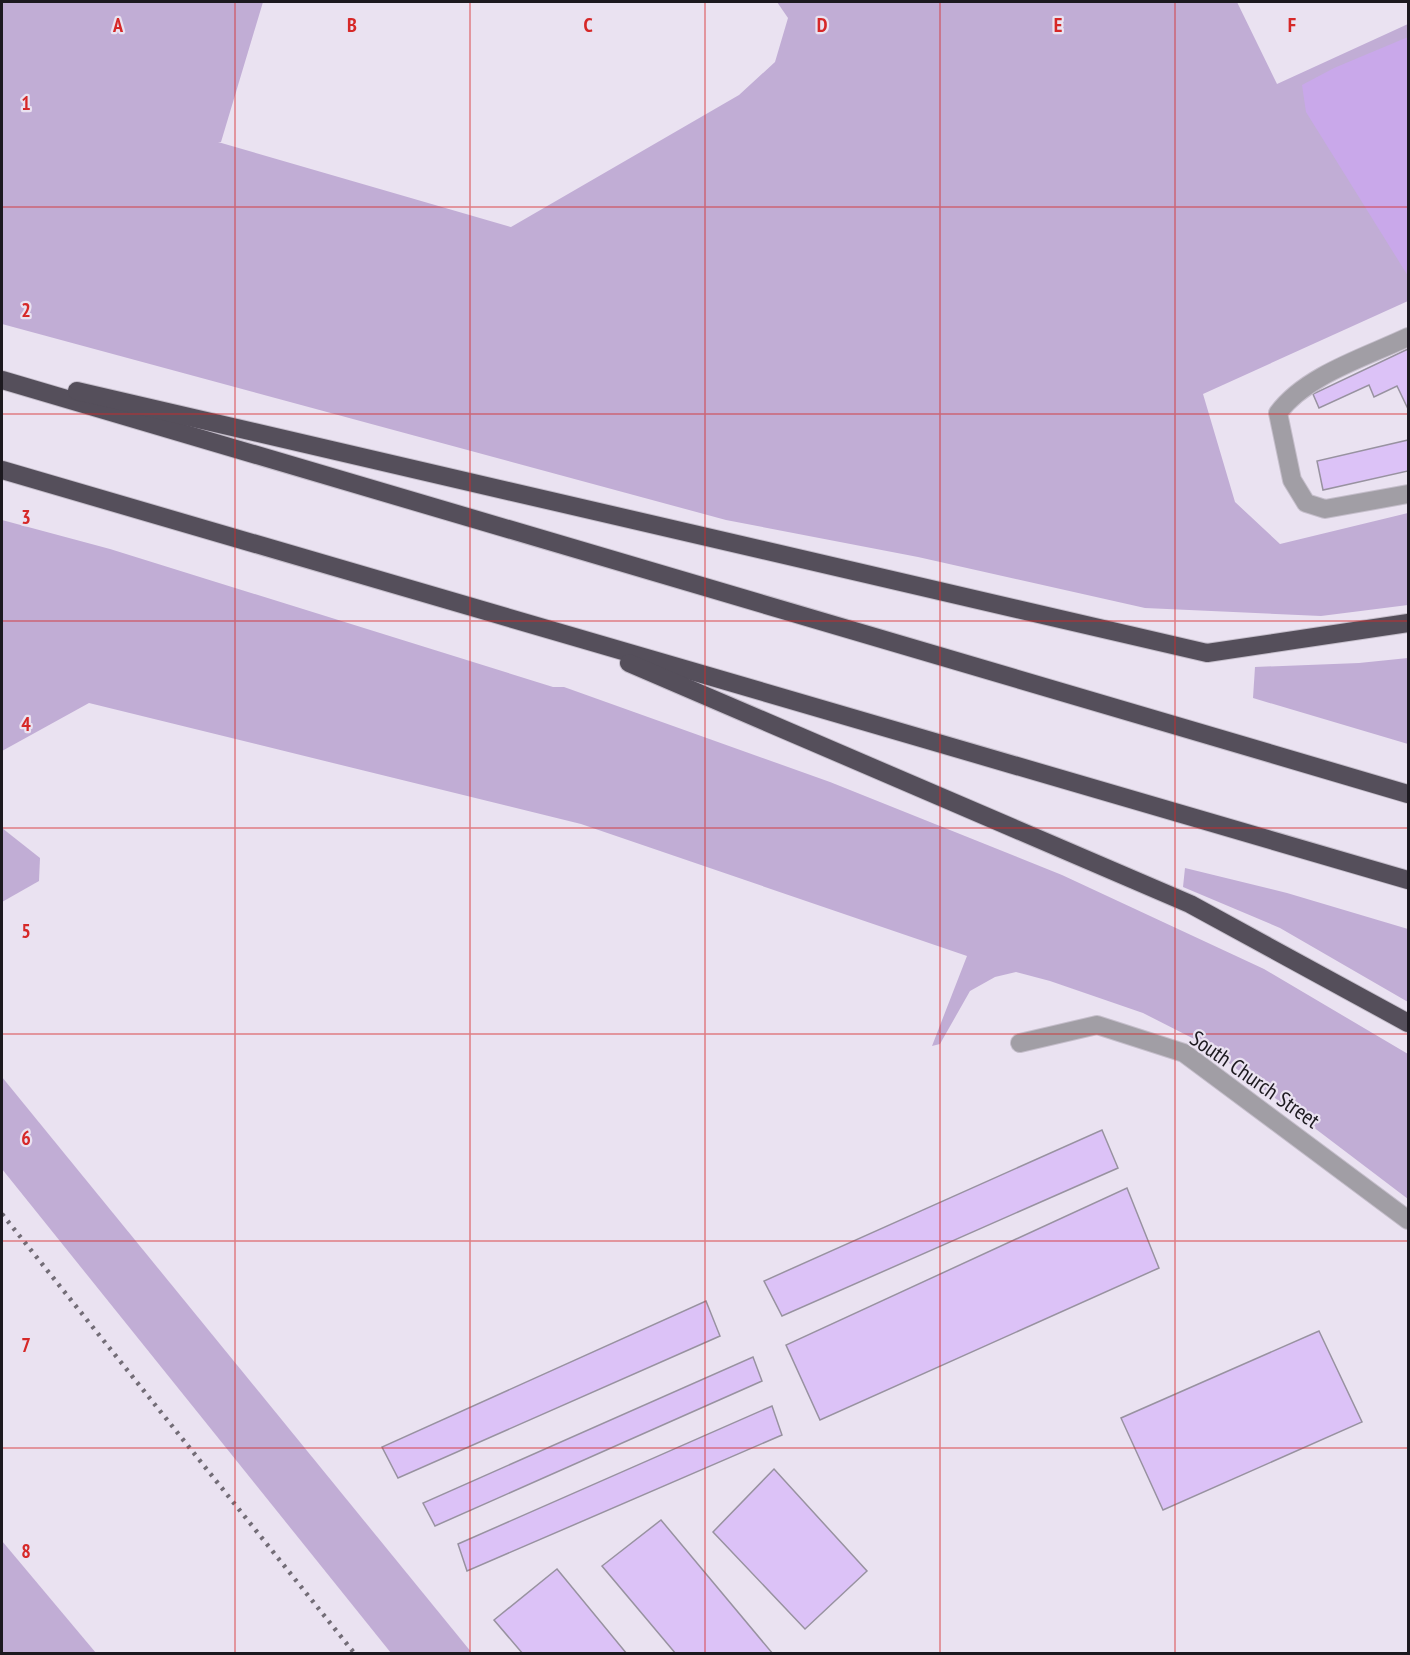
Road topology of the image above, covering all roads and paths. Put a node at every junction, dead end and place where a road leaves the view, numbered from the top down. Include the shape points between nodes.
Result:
1 (1408, 338) edge
2 (2, 374) edge
3 (2, 380) edge
4 (2, 470) edge
5 (1408, 494) edge
6 (1408, 623) edge
7 (556, 632) junction
8 (1408, 794) edge
9 (1408, 880) edge
10 (1408, 1023) edge
11 (1020, 1043) dead end
12 (1408, 1220) edge

1 - 5 street via 1306,385 1278,413 1292,480 1306,503 1325,509
2 - 6 highway via 1207,653
3 - 8 highway
4 - 7 highway
7 - 9 highway
7 - 10 highway via 1190,904
11 - 12 street, South Church Street via 1097,1025 1184,1053

